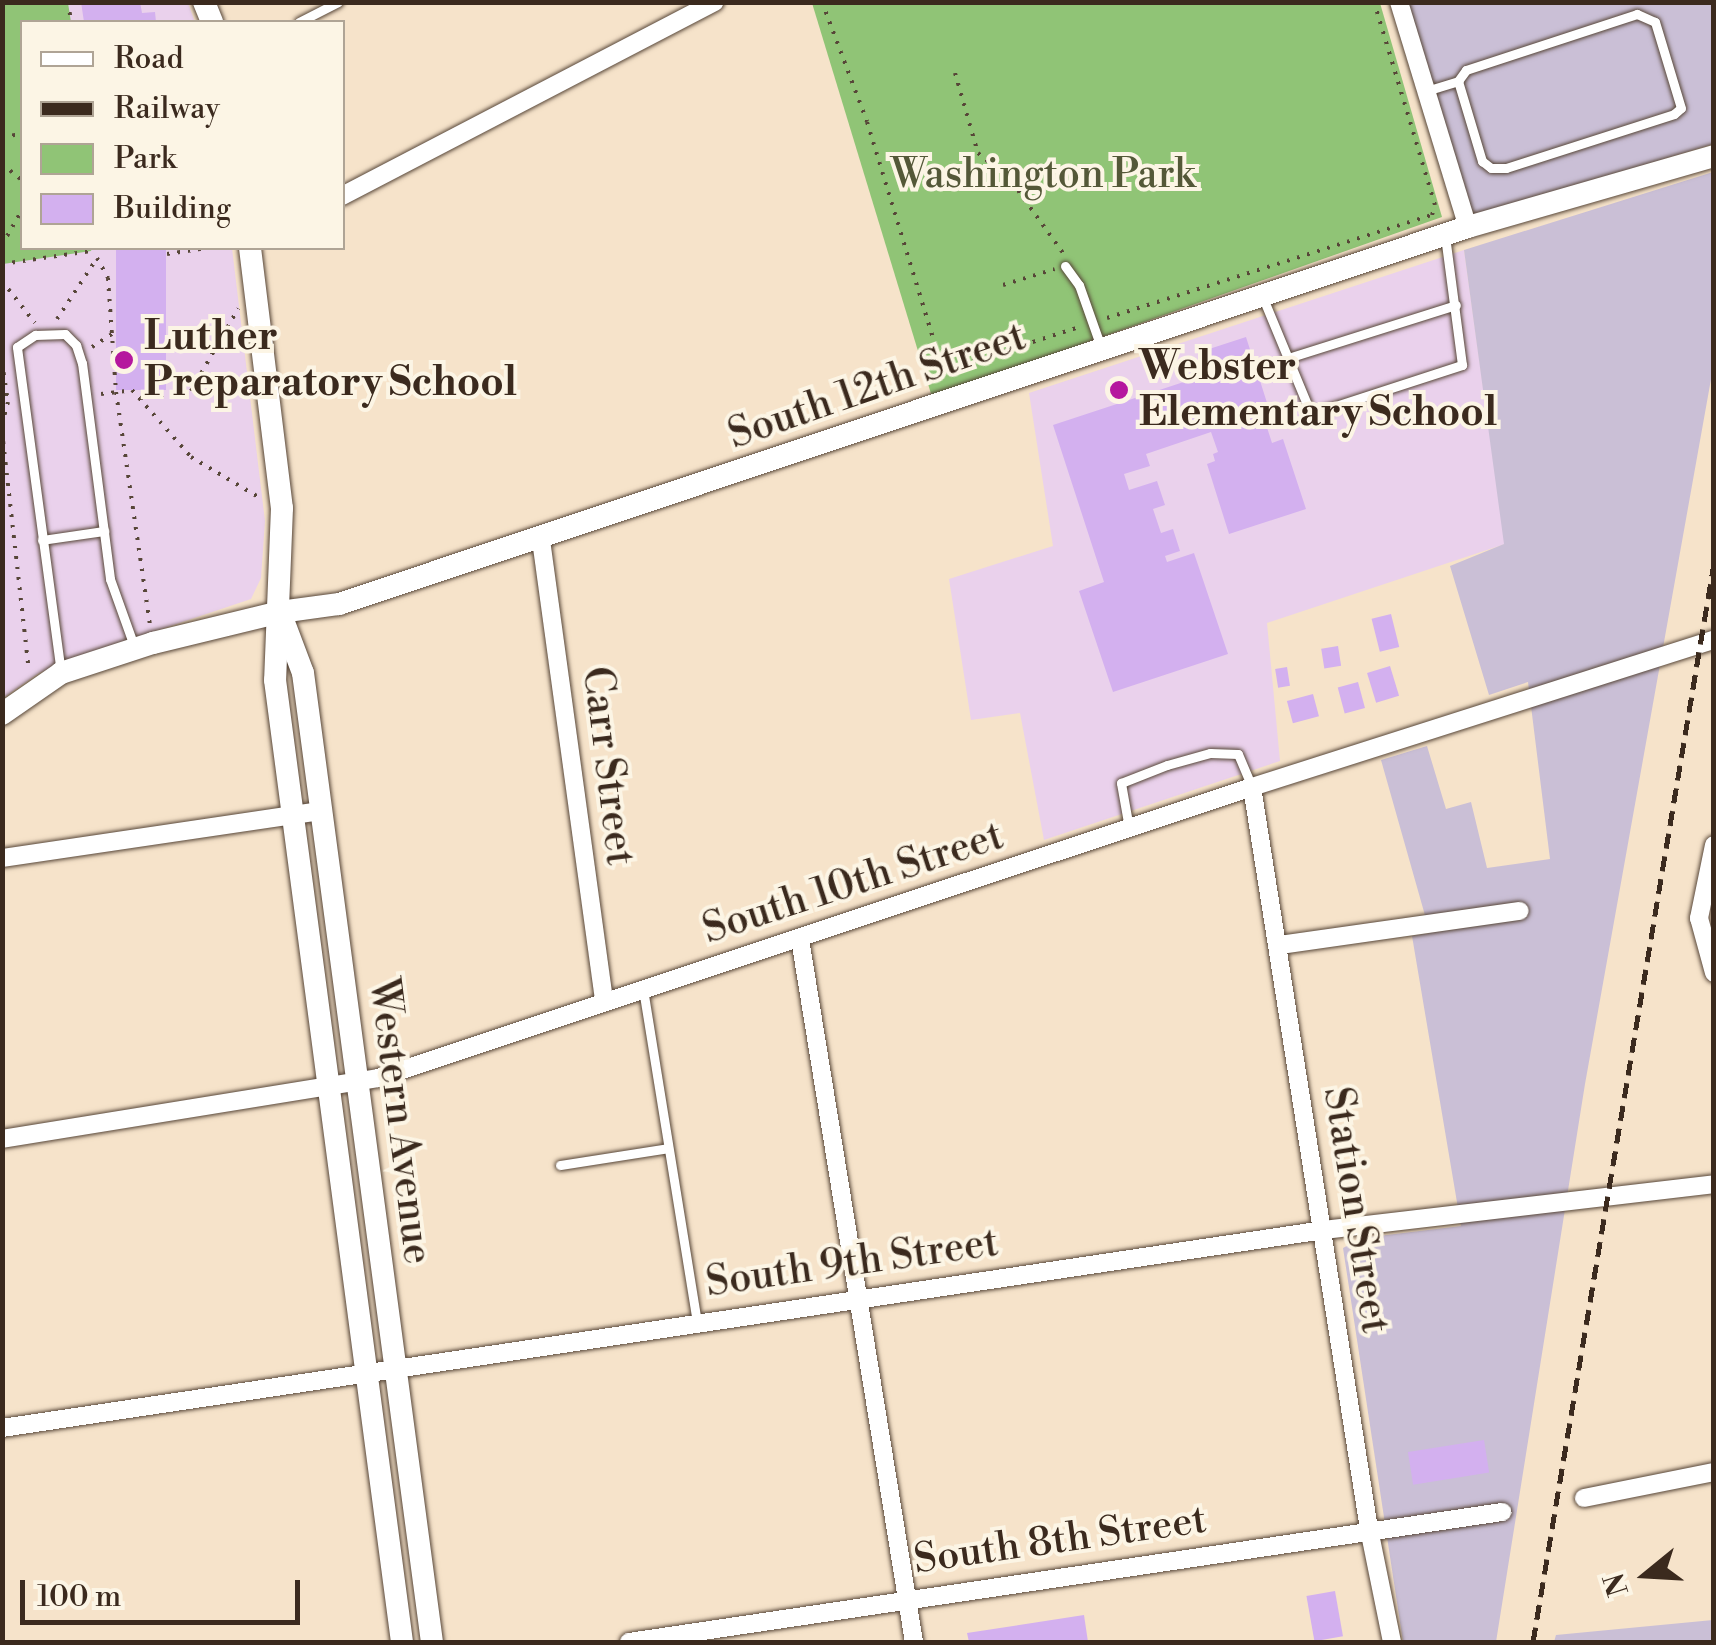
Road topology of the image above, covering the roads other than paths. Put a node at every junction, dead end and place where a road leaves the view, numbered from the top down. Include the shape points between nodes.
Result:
1 (338, 2) edge
2 (714, 2) edge
3 (1399, 2) edge
4 (304, 20) edge
5 (1458, 81) junction
6 (1426, 92) junction
7 (1714, 156) edge
8 (345, 194) edge
9 (1468, 228) junction
10 (1444, 235) junction
11 (250, 250) edge
12 (1066, 266) road end
13 (1262, 296) junction
14 (1456, 305) junction
15 (1102, 349) junction
16 (1288, 358) junction
17 (104, 531) junction
18 (42, 540) junction
19 (542, 540) junction
20 (280, 612) junction
21 (1714, 640) edge
22 (144, 646) junction
23 (61, 673) junction
24 (2, 714) edge
25 (1252, 787) junction
26 (322, 811) junction
27 (292, 815) junction
28 (1130, 828) junction
29 (1714, 845) edge
30 (2, 858) edge
31 (1709, 898) edge
32 (1520, 911) dead end
33 (800, 939) junction
34 (1280, 946) junction
35 (1714, 974) edge
36 (643, 990) junction
37 (604, 1002) junction
38 (358, 1082) junction
39 (328, 1089) junction
40 (2, 1139) edge
41 (668, 1148) junction
42 (560, 1165) dead end
43 (1714, 1184) edge
44 (1324, 1230) junction
45 (859, 1297) junction
46 (697, 1321) junction
47 (393, 1369) junction
48 (365, 1373) junction
49 (2, 1428) edge
50 (1714, 1472) edge
51 (1584, 1498) dead end
52 (1502, 1512) dead end
53 (1369, 1530) junction
54 (906, 1598) junction
55 (402, 1642) edge
56 (432, 1642) edge
57 (629, 1642) edge
58 (914, 1642) edge
59 (1392, 1642) edge

1 - 4 lane
2 - 8 street
3 - 6 street
5 - 5 lane via 1482,161 1491,168 1681,108 1655,22 1637,14 1466,70
5 - 6 lane
6 - 9 street
7 - 9 street, South 12th Street
9 - 10 street, South 12th Street
10 - 13 street, South 12th Street
10 - 14 lane
11 - 20 street, Western Avenue via 282,508
12 - 15 lane
13 - 15 street, South 12th Street
13 - 16 lane
14 - 16 lane
14 - 16 lane via 1462,365 1311,414
15 - 19 street, South 12th Street
17 - 18 lane
17 - 18 lane via 76,346 50,332 17,347
17 - 22 lane via 110,578
18 - 23 lane
19 - 20 street, South 12th Street via 340,604
19 - 37 street, Carr Street
20 - 22 street, South 12th Street
20 - 26 street, Western Avenue via 303,673
20 - 27 street, Western Avenue via 275,680
21 - 25 street, South 10th Street
22 - 23 street, South 12th Street
23 - 24 street, South 12th Street
25 - 28 street, South 10th Street
25 - 28 lane via 1238,754 1210,753 1167,765 1120,783
25 - 34 street, Station Street
26 - 27 street
26 - 38 street, Western Avenue
27 - 30 street
27 - 39 street, Western Avenue
28 - 33 street, South 10th Street
29 - 31 street
31 - 35 street via 1699,918
32 - 34 street
33 - 36 street, South 10th Street
33 - 45 street
34 - 44 street, Station Street
36 - 37 street, South 10th Street
36 - 41 lane
37 - 38 street, South 10th Street
38 - 39 street, South 10th Street
38 - 47 street, Western Avenue
39 - 40 street, South 10th Street
39 - 48 street, Western Avenue
41 - 42 lane
41 - 46 lane
43 - 44 street, South 9th Street
44 - 45 street, South 9th Street
44 - 53 street, Station Street
45 - 46 street, South 9th Street
45 - 54 street
46 - 47 street, South 9th Street
47 - 48 street, South 9th Street
47 - 56 street, Western Avenue
48 - 49 street, South 9th Street
48 - 55 street, Western Avenue
50 - 51 street
52 - 53 street, South 8th Street
53 - 54 street, South 8th Street
53 - 59 street, Station Street
54 - 57 street, South 8th Street
54 - 58 street

